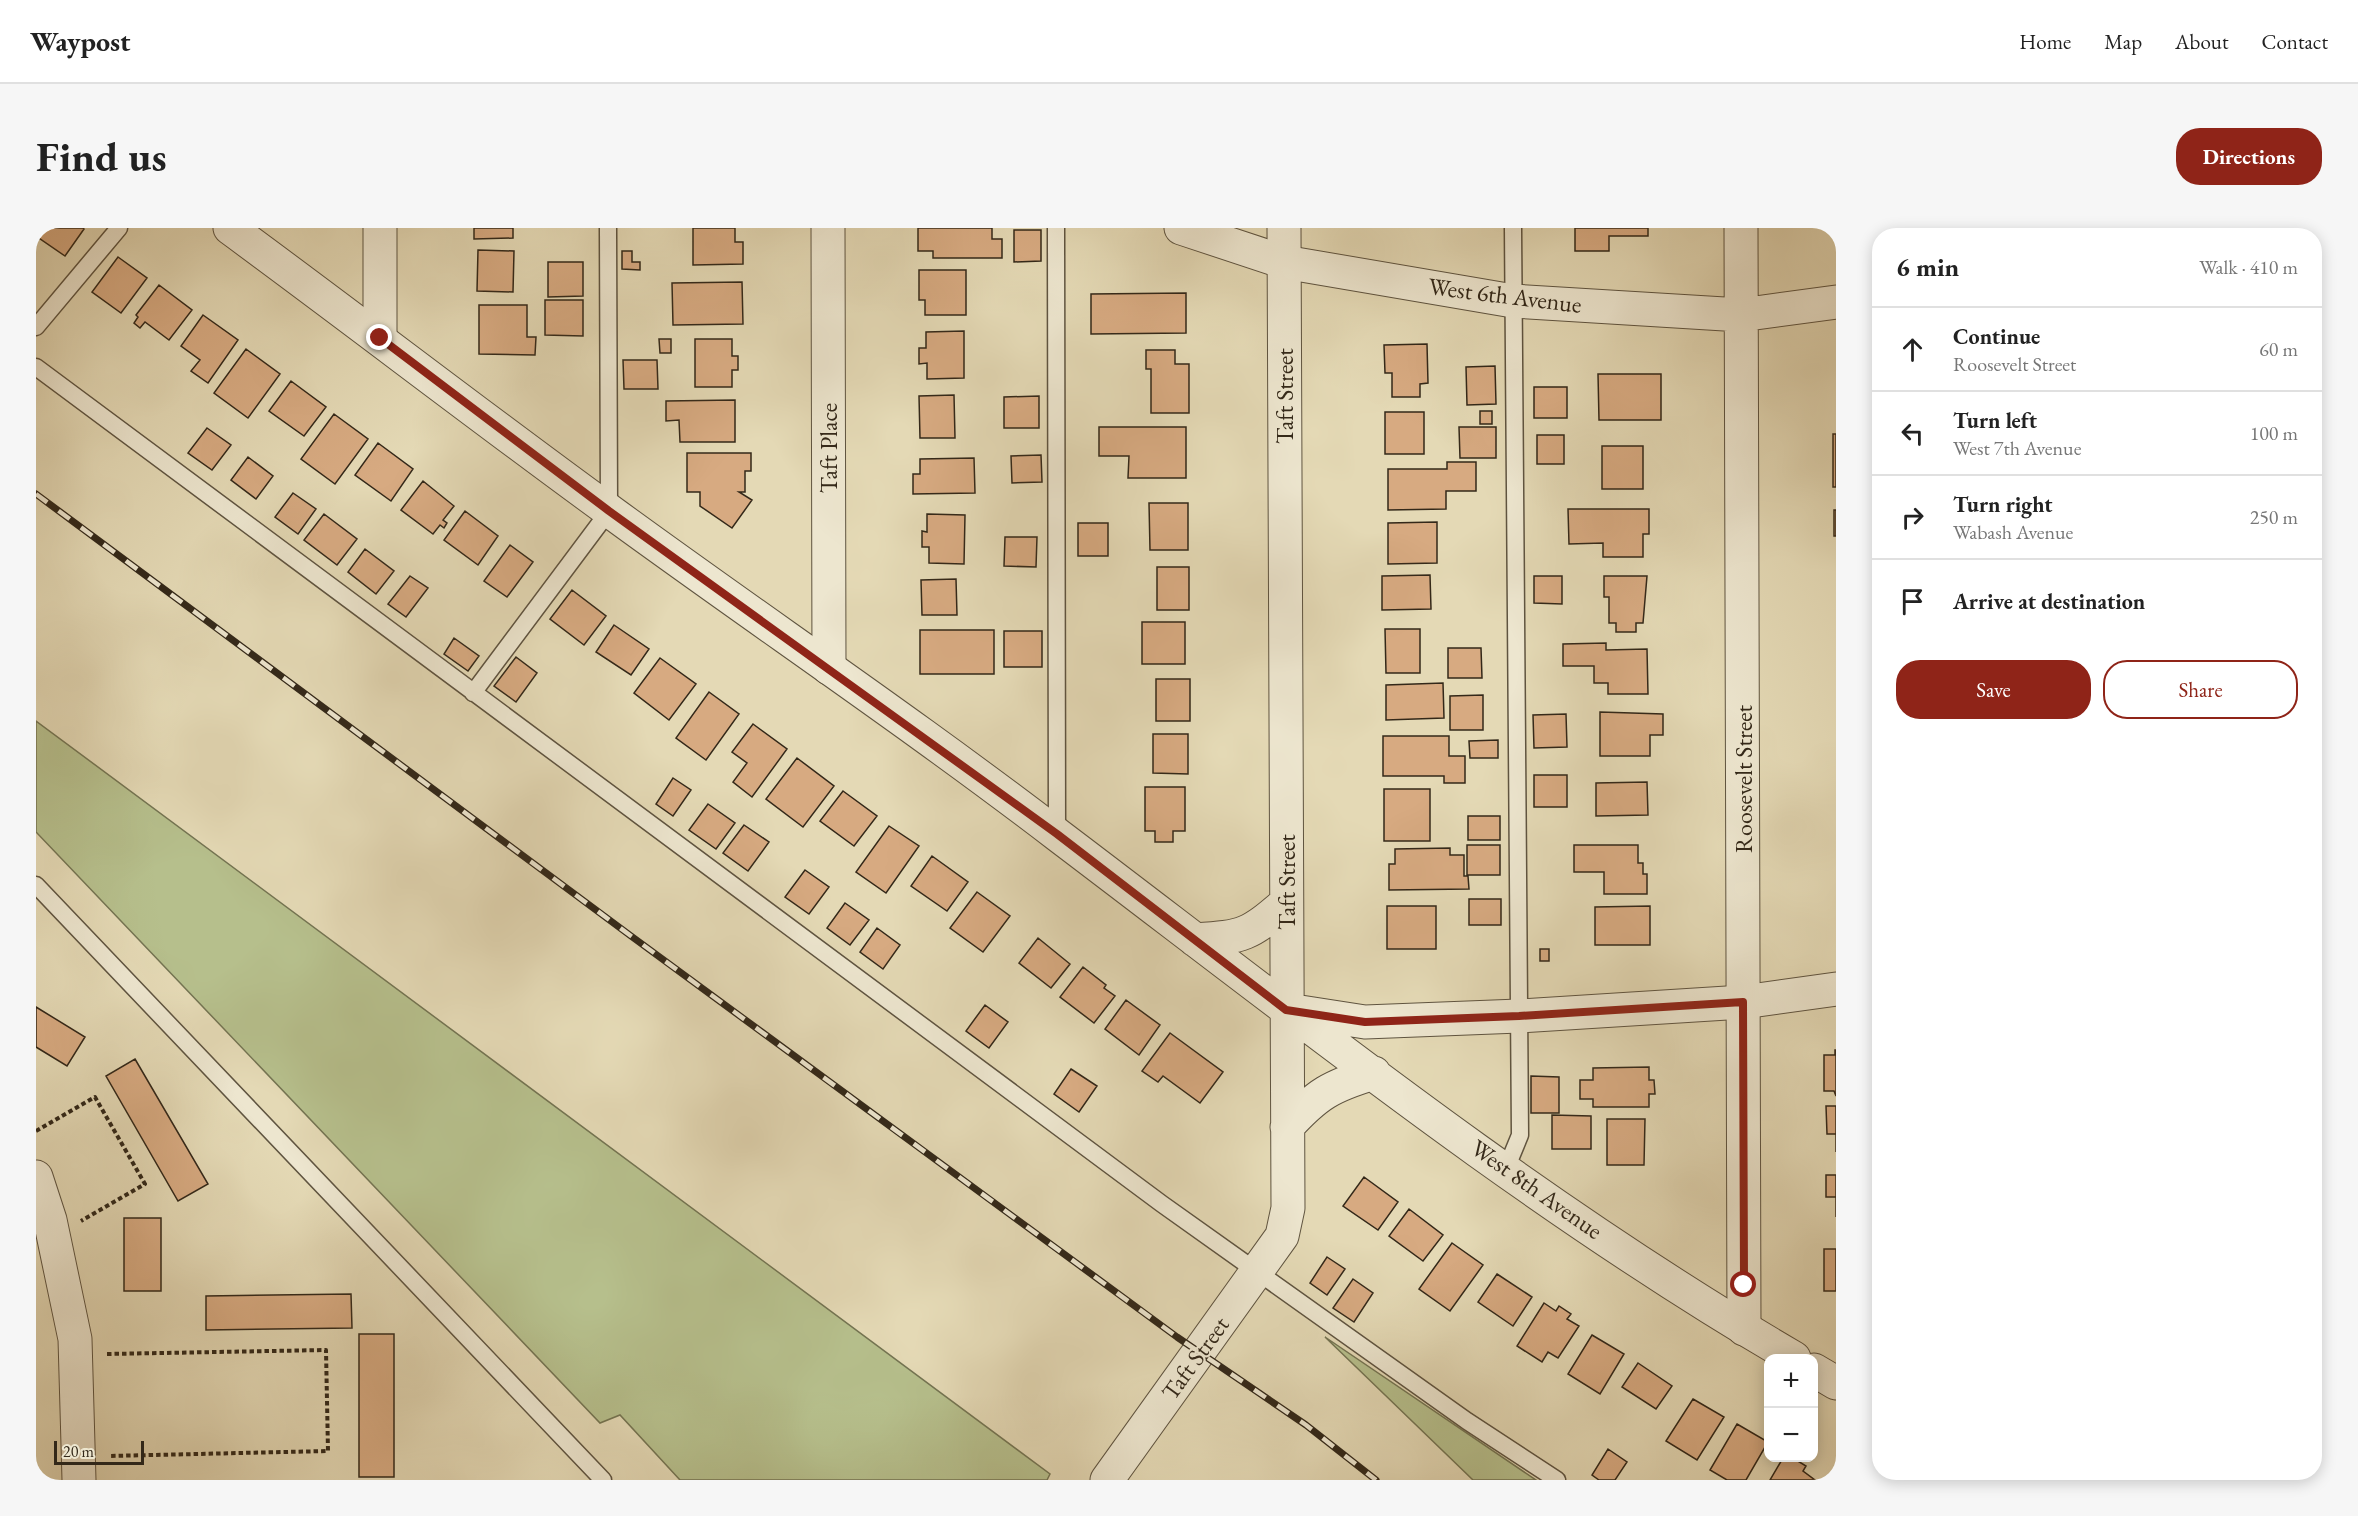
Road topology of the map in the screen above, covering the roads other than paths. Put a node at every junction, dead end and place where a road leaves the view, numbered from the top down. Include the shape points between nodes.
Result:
1 (119, 228) edge
2 (230, 228) edge
3 (380, 228) edge
4 (608, 228) edge
5 (828, 228) edge
6 (1056, 228) edge
7 (1181, 228) edge
8 (1284, 228) edge
9 (1513, 228) edge
10 (1741, 228) edge
11 (1284, 262) junction
12 (1513, 301) junction
13 (1836, 302) edge
14 (1741, 315) junction
15 (36, 327) edge
16 (380, 338) junction
17 (36, 367) edge
18 (609, 511) junction
19 (829, 669) junction
20 (473, 693) junction
21 (1057, 834) junction
22 (36, 885) edge
23 (1286, 903) junction
24 (1195, 940) junction
25 (1836, 988) edge
26 (1743, 1002) junction
27 (1286, 1010) junction
28 (1519, 1016) junction
29 (1374, 1072) junction
30 (1287, 1127) junction
31 (1506, 1169) junction
32 (36, 1177) edge
33 (1257, 1271) junction
34 (1744, 1329) junction
35 (1786, 1354) edge
36 (1818, 1372) edge
37 (1836, 1383) edge
38 (89, 1468) edge
39 (603, 1480) edge
40 (1107, 1480) edge
41 (1557, 1480) edge

1 - 15 lane
2 - 16 street, West 8th Avenue
3 - 16 street
4 - 18 lane
5 - 19 street, Taft Place
6 - 21 lane
7 - 11 street, West 6th Avenue
8 - 11 street, Taft Street
9 - 12 lane
10 - 14 street, Roosevelt Street
11 - 12 street, West 6th Avenue
11 - 23 street, Taft Street
12 - 14 street, West 6th Avenue
12 - 28 lane
13 - 14 street, West 6th Avenue
14 - 26 street, Roosevelt Street
16 - 18 street, West 8th Avenue
17 - 20 lane
18 - 19 street, West 8th Avenue
18 - 20 lane
19 - 21 street, West 8th Avenue
20 - 33 lane
21 - 24 street, West 8th Avenue
22 - 39 lane
23 - 24 street via 1256,929 1234,937
23 - 27 street, Taft Street
24 - 27 street, West 8th Avenue
25 - 26 street
26 - 28 street
26 - 34 street, Roosevelt Street
27 - 28 street via 1365,1022
27 - 29 street, West 8th Avenue
27 - 30 street, Taft Street
28 - 31 lane via 1520,1135
29 - 30 street via 1315,1097
29 - 31 street, West 8th Avenue
30 - 33 street, Taft Street via 1288,1208 1282,1236
31 - 34 street, West 8th Avenue
32 - 38 street via 50,1220 75,1339
33 - 40 street, Taft Street
33 - 41 lane via 1467,1421
34 - 35 street, West 8th Avenue
36 - 37 street

